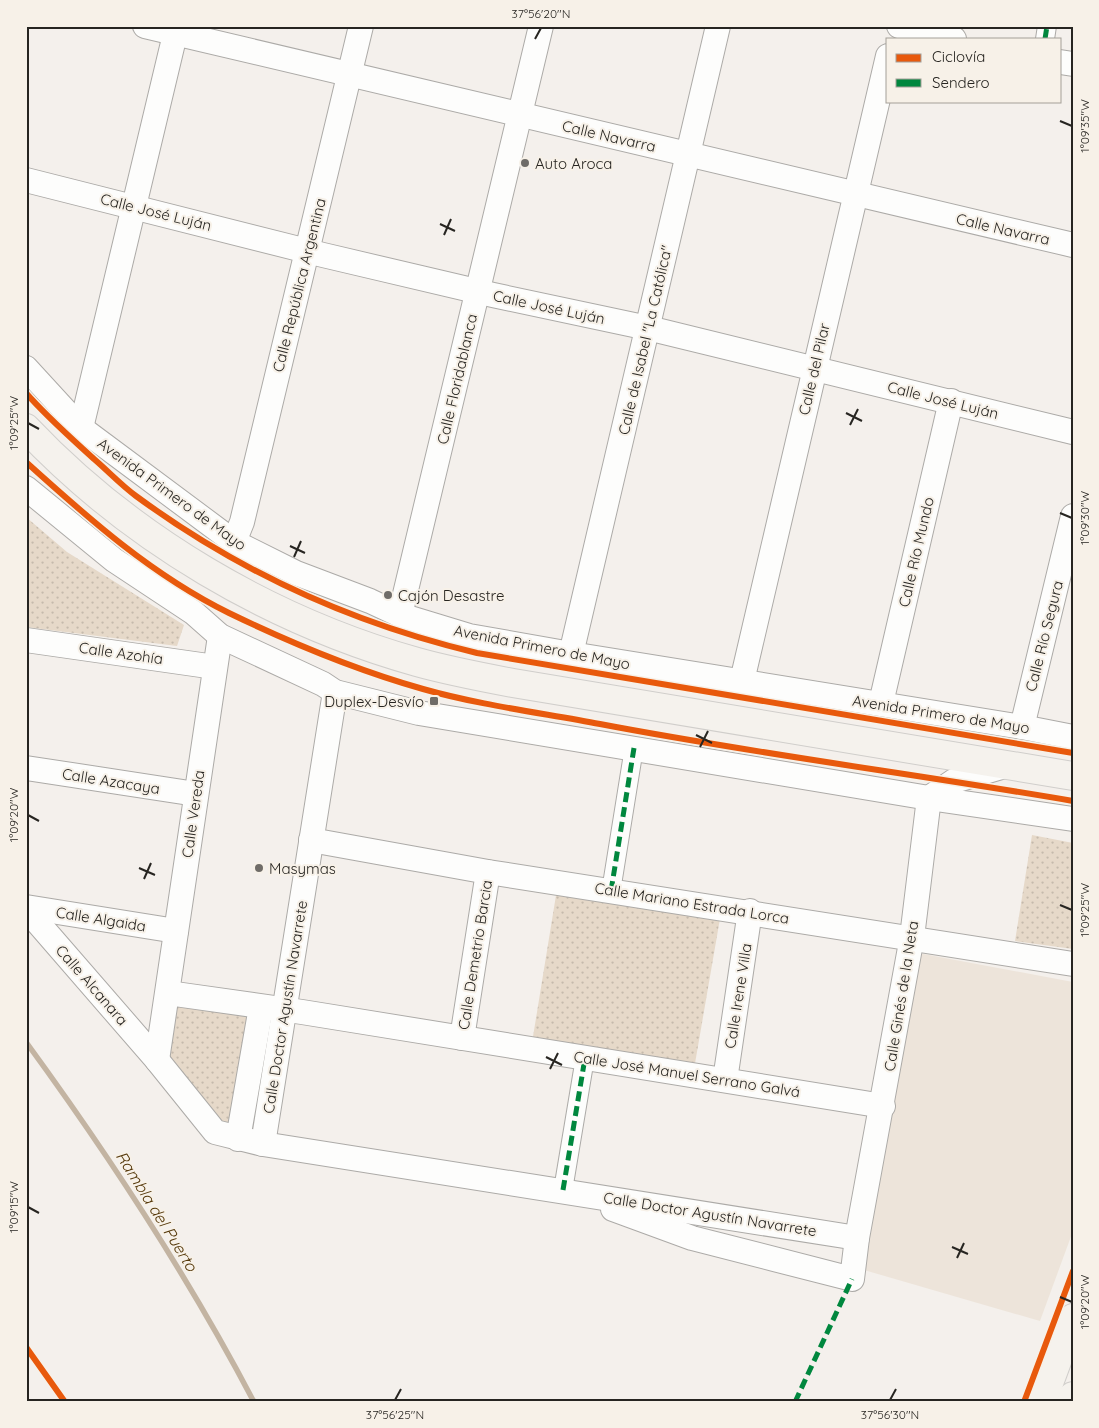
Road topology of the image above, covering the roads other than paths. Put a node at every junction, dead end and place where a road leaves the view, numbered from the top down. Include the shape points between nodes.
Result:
1 (145, 26) edge
2 (361, 26) edge
3 (541, 26) edge
4 (718, 26) edge
5 (899, 26) edge
6 (176, 30) edge
7 (950, 38) edge
8 (886, 64) edge
9 (350, 75) junction
10 (519, 115) junction
11 (688, 154) junction
12 (26, 180) edge
13 (855, 195) junction
14 (135, 206) junction
15 (1073, 244) edge
16 (307, 251) junction
17 (478, 291) junction
18 (648, 328) junction
19 (26, 368) edge
20 (814, 369) junction
21 (951, 401) junction
22 (26, 428) edge
23 (81, 428) junction
24 (1073, 432) edge
25 (26, 488) edge
26 (1073, 516) edge
27 (234, 542) junction
28 (400, 615) junction
29 (220, 636) junction
30 (26, 640) edge
31 (572, 654) junction
32 (215, 667) junction
33 (742, 681) junction
34 (335, 692) junction
35 (881, 704) junction
36 (1022, 727) junction
37 (1073, 737) edge
38 (634, 748) junction
39 (1008, 765) junction
40 (26, 768) edge
41 (1073, 776) edge
42 (196, 794) junction
43 (929, 798) junction
44 (1073, 819) edge
45 (311, 840) junction
46 (488, 872) junction
47 (611, 890) junction
48 (26, 908) edge
49 (750, 912) junction
50 (176, 931) junction
51 (912, 937) junction
52 (1073, 964) edge
53 (168, 993) junction
54 (261, 1007) junction
55 (285, 1010) junction
56 (462, 1038) junction
57 (585, 1058) junction
58 (157, 1060) junction
59 (725, 1080) junction
60 (883, 1106) junction
61 (238, 1139) junction
62 (263, 1144) junction
63 (563, 1190) junction
64 (857, 1238) junction
65 (852, 1279) joint
66 (1073, 1318) edge
67 (1073, 1396) edge
68 (1042, 1402) edge
69 (1071, 1402) edge

1 - 6 street, Calle Navarra
2 - 9 street, Calle República Argentina
3 - 10 street, Calle Floridablanca
4 - 11 street, Calle de Isabel "La Católica"
5 - 7 street
6 - 9 street, Calle Navarra
6 - 14 street
8 - 13 street, Calle del Pilar
9 - 10 street, Calle Navarra
9 - 16 street, Calle República Argentina
10 - 11 street, Calle Navarra
10 - 17 street, Calle Floridablanca
11 - 13 street, Calle Navarra
11 - 18 street, Calle de Isabel "La Católica"
12 - 14 street, Calle José Luján
13 - 15 street, Calle Navarra
13 - 20 street, Calle del Pilar
14 - 16 street, Calle José Luján
14 - 23 street
16 - 17 street, Calle José Luján
16 - 27 street, Calle República Argentina via 242,522
17 - 18 street, Calle José Luján
17 - 28 street, Calle Floridablanca
18 - 20 street, Calle José Luján
18 - 31 street, Calle de Isabel "La Católica"
19 - 23 street, Avenida Primero de Mayo
20 - 21 street, Calle José Luján
20 - 33 street, Calle del Pilar
21 - 24 street, Calle José Luján
21 - 35 street, Calle Río Mundo
22 - 39 main road via 99,495 172,550 285,613 375,649 440,668 513,683
23 - 27 street, Avenida Primero de Mayo
25 - 29 street via 114,560 194,613
26 - 36 street, Calle Río Segura
27 - 28 street, Avenida Primero de Mayo via 296,574
28 - 31 street, Avenida Primero de Mayo via 469,636
29 - 32 street, Calle Vereda
29 - 34 street
30 - 32 street, Calle Azohía
31 - 33 street, Avenida Primero de Mayo
32 - 42 street, Calle Vereda
33 - 35 street, Avenida Primero de Mayo
34 - 38 street via 419,713
34 - 45 street, Calle Doctor Agustín Navarrete
35 - 36 street, Avenida Primero de Mayo
36 - 37 street, Avenida Primero de Mayo
38 - 43 street
38 - 47 street
39 - 41 main road
39 - 43 street via 954,781
40 - 42 street, Calle Azacaya
42 - 50 street, Calle Vereda
43 - 44 street
43 - 51 street, Calle Ginés de la Neta
45 - 46 street, Calle Mariano Estrada Lorca
45 - 55 street, Calle Doctor Agustín Navarrete
46 - 47 street, Calle Mariano Estrada Lorca
46 - 56 street, Calle Demetrio Barcia
47 - 49 street, Calle Mariano Estrada Lorca
48 - 50 street, Calle Algaida
48 - 58 street, Calle Alcanara
49 - 51 street, Calle Mariano Estrada Lorca
49 - 59 street, Calle Irene Villa
50 - 53 street, Calle Vereda
51 - 52 street, Calle Mariano Estrada Lorca
51 - 60 street, Calle Ginés de la Neta
53 - 54 street, Calle José Manuel Serrano Galvá
53 - 58 street, Calle Vereda
54 - 55 street, Calle José Manuel Serrano Galvá
54 - 61 street, Calle Doctor Agustín Navarrete
55 - 56 street, Calle José Manuel Serrano Galvá
55 - 62 street, Calle Doctor Agustín Navarrete
56 - 57 street, Calle José Manuel Serrano Galvá
57 - 59 street, Calle José Manuel Serrano Galvá
57 - 63 street
58 - 61 street, Calle Alcanara via 215,1132
59 - 60 street, Calle José Manuel Serrano Galvá
60 - 64 street, Calle Ginés de la Neta
61 - 62 street, Calle Doctor Agustín Navarrete
62 - 63 street, Calle Doctor Agustín Navarrete
63 - 64 street, Calle Doctor Agustín Navarrete
63 - 65 street, Calle Doctor Agustín Navarrete via 692,1238
64 - 65 street, Calle Ginés de la Neta
66 - 68 main road
67 - 69 main road

